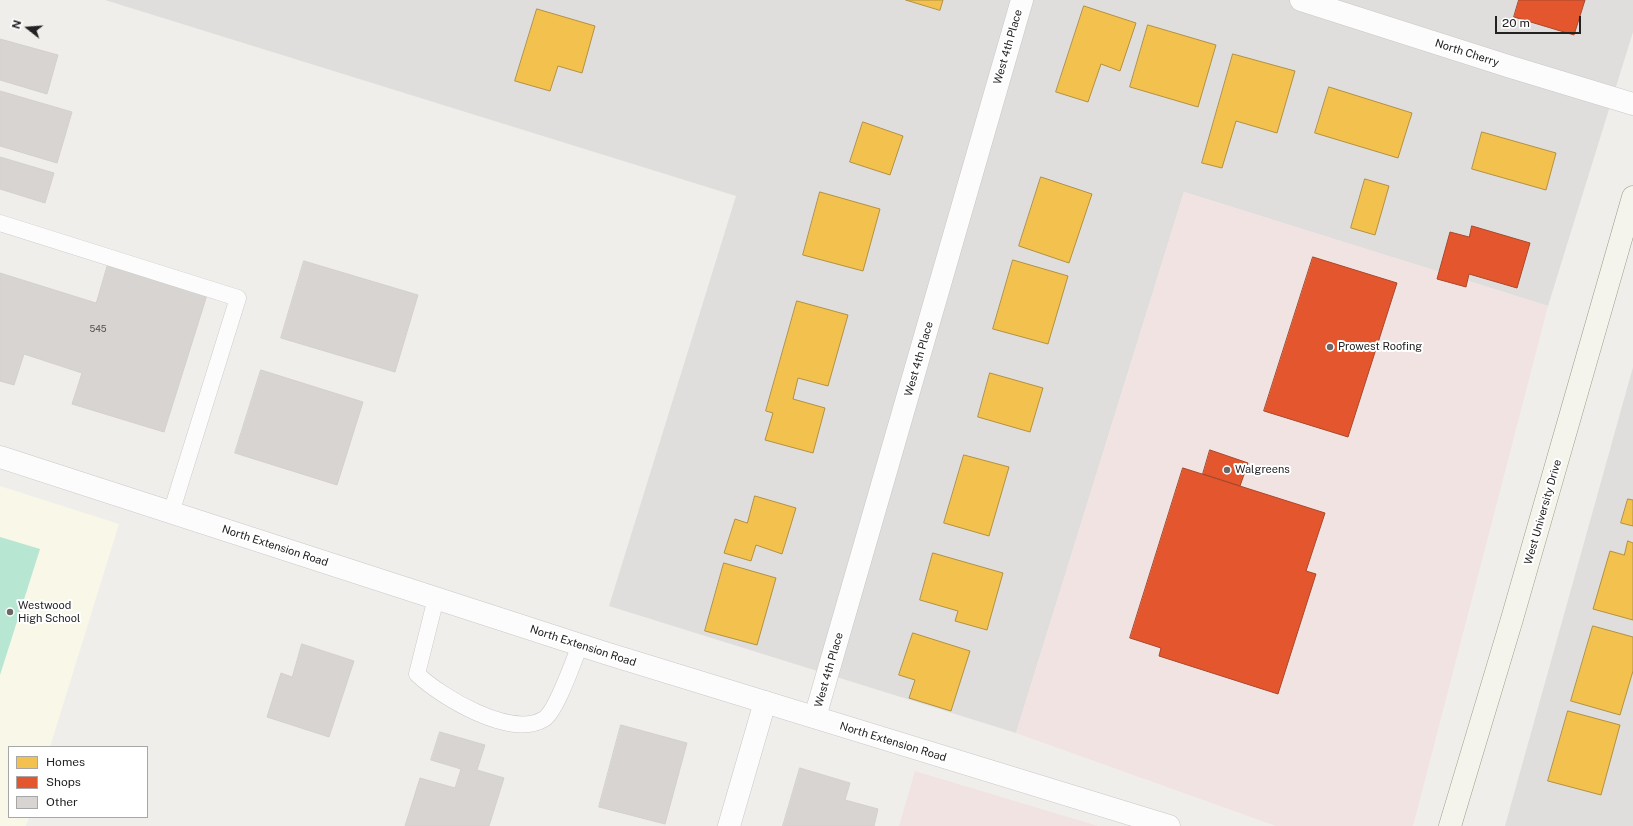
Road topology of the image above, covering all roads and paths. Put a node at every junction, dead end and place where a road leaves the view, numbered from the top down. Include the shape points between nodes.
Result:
1 (1022, 0) edge
2 (1301, 0) edge
3 (1633, 104) edge
4 (1633, 197) edge
5 (0, 223) edge
6 (0, 457) edge
7 (171, 512) junction
8 (436, 598) junction
9 (580, 645) junction
10 (765, 702) junction
11 (816, 718) junction
12 (729, 826) edge
13 (1169, 826) edge
14 (1450, 826) edge

1 - 11 street, West 4th Place
2 - 3 street, North Cherry
4 - 14 main road, West University Drive
5 - 7 lane via 238,298
6 - 7 street, North Extension Road
7 - 8 street, North Extension Road
8 - 9 street, North Extension Road
8 - 9 lane via 417,674 451,700 512,724 531,723 545,718 557,700
9 - 10 street, North Extension Road
10 - 11 street, North Extension Road
10 - 12 street
11 - 13 street, North Extension Road

